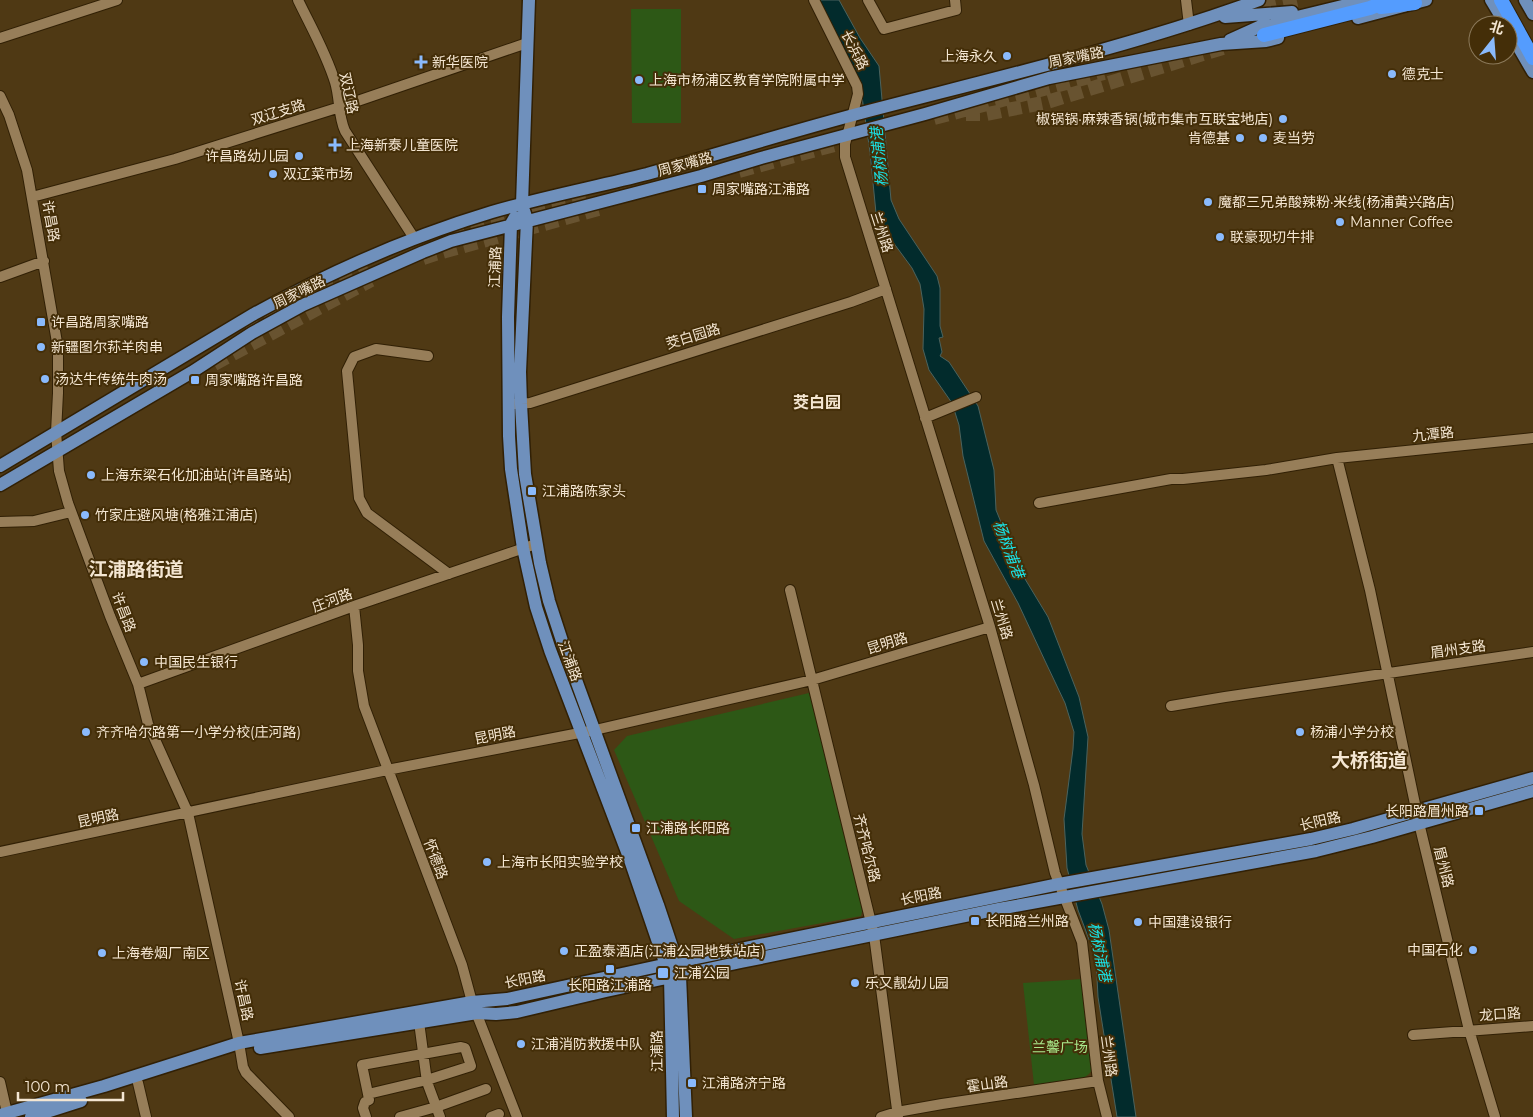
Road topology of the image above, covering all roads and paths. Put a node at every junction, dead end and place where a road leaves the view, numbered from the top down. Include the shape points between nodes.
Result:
1 (117, 0) edge
2 (298, 0) edge
3 (529, 0) edge
4 (814, 0) edge
5 (868, 0) edge
6 (955, 0) edge
7 (1186, 0) edge
8 (1259, 0) edge
9 (1335, 0) edge
10 (1390, 0) edge
11 (1492, 0) edge
12 (1501, 0) edge
13 (1512, 0) edge
14 (1525, 0) edge
15 (1421, 2) edge
16 (1369, 4) edge
17 (1533, 14) edge
18 (1500, 15) edge
19 (1209, 18) junction
20 (1189, 24) junction
21 (1264, 35) dead end
22 (0, 38) edge
23 (1533, 38) edge
24 (528, 43) junction
25 (1221, 44) junction
26 (1518, 46) edge
27 (1533, 58) edge
28 (1533, 72) edge
29 (0, 96) edge
30 (340, 107) junction
31 (858, 114) junction
32 (5, 116) edge
33 (848, 135) junction
34 (32, 197) junction
35 (522, 204) junction
36 (526, 220) junction
37 (511, 224) junction
38 (414, 238) junction
39 (44, 260) junction
40 (0, 277) edge
41 (886, 290) junction
42 (428, 356) dead end
43 (976, 397) dead end
44 (514, 404) junction
45 (925, 418) junction
46 (56, 432) junction
47 (1533, 438) edge
48 (56, 453) junction
49 (1336, 458) junction
50 (0, 466) edge
51 (0, 485) edge
52 (1039, 503) dead end
53 (71, 512) junction
54 (0, 522) edge
55 (536, 544) junction
56 (522, 548) junction
57 (449, 574) junction
58 (790, 590) dead end
59 (354, 606) junction
60 (990, 627) junction
61 (1533, 652) edge
62 (1387, 674) junction
63 (812, 680) junction
64 (138, 684) junction
65 (1171, 706) dead end
66 (595, 730) junction
67 (581, 732) junction
68 (387, 770) junction
69 (1533, 778) edge
70 (1533, 791) edge
71 (188, 813) junction
72 (1418, 817) junction
73 (0, 852) edge
74 (1112, 882) junction
75 (1059, 884) junction
76 (1063, 897) junction
77 (871, 921) junction
78 (874, 936) junction
79 (672, 963) junction
80 (675, 976) junction
81 (474, 1008) junction
82 (419, 1022) junction
83 (1533, 1026) edge
84 (1469, 1030) junction
85 (1413, 1035) dead end
86 (240, 1047) junction
87 (423, 1054) junction
88 (427, 1080) junction
89 (1098, 1081) junction
90 (0, 1082) edge
91 (138, 1083) junction
92 (486, 1089) dead end
93 (368, 1094) junction
94 (438, 1112) edge
95 (5, 1115) edge
96 (897, 1115) edge
97 (31, 1117) edge
98 (146, 1117) edge
99 (288, 1117) edge
100 (366, 1117) edge
101 (400, 1117) edge
102 (517, 1117) edge
103 (674, 1117) edge
104 (686, 1117) edge
105 (882, 1117) edge
106 (1107, 1117) edge
107 (1495, 1117) edge

1 - 22 street
2 - 30 street, 双辽路 via 328,63
3 - 24 main road, 江浦路
4 - 31 street, 长浜路 via 857,86
5 - 6 street via 884,29 956,10
7 - 20 street
8 - 19 main road, 周家嘴路
9 - 19 main road via 1290,13
10 - 16 highway
11 - 18 main road
12 - 27 highway
13 - 23 highway
14 - 17 main road
15 - 16 highway
15 - 25 main road, 周家嘴路 via 1266,41
16 - 21 highway
16 - 25 main road via 1262,26
19 - 20 main road, 周家嘴路
20 - 31 main road, 周家嘴路
24 - 30 street, 双辽支路
24 - 35 main road, 江浦路
25 - 33 main road, 周家嘴路 via 1049,78
26 - 28 main road
29 - 32 street, 许昌路
30 - 34 street, 双辽支路 via 175,159
30 - 38 street, 双辽路 via 345,131
31 - 33 street, 长浜路
31 - 35 main road, 周家嘴路
32 - 34 street, 许昌路 via 22,149
33 - 36 main road, 周家嘴路
33 - 41 street, 兰州路 via 845,157
34 - 39 street, 许昌路
35 - 36 main road, 江浦路
35 - 37 main road, 江浦路
35 - 38 main road, 周家嘴路
36 - 37 main road, 周家嘴路
36 - 44 main road, 江浦路 via 520,372
37 - 44 main road, 江浦路 via 509,289
37 - 48 main road, 周家嘴路 via 451,241 303,305
38 - 46 main road, 周家嘴路 via 292,292
39 - 40 street
39 - 46 street, 许昌路 via 58,348
41 - 44 street, 茭白园路 via 530,403
41 - 45 street, 兰州路
42 - 57 street via 376,349 354,357 347,370 349,400 359,498 367,513
43 - 45 street
44 - 55 main road, 江浦路
44 - 56 main road, 江浦路 via 511,469
45 - 60 street, 兰州路
46 - 48 street, 许昌路
46 - 50 main road, 周家嘴路
47 - 49 street, 九潭路
48 - 51 main road, 周家嘴路
48 - 53 street, 许昌路
49 - 52 street, 九潭路 via 1266,470 1171,479
49 - 62 street, 眉州路 via 1377,620
53 - 54 street via 40,520
53 - 64 street, 许昌路
55 - 56 street, 庄河路
55 - 66 main road, 江浦路 via 549,601
56 - 57 street, 庄河路
56 - 67 main road, 江浦路 via 536,607
57 - 59 street, 庄河路
58 - 63 street, 齐齐哈尔路
59 - 64 street, 庄河路
59 - 68 street, 怀德路 via 364,706
60 - 63 street, 昆明路
60 - 75 street, 兰州路
61 - 62 street, 眉州支路
62 - 65 street, 眉州支路
62 - 72 street, 眉州路
63 - 66 street, 昆明路
63 - 77 street, 齐齐哈尔路
64 - 71 street, 许昌路 via 148,724
66 - 67 street, 昆明路
66 - 79 main road, 江浦路 via 658,905
67 - 68 street, 昆明路
67 - 79 main road, 江浦路
68 - 71 street, 昆明路
68 - 81 street, 怀德路 via 462,965
69 - 72 main road, 长阳路
70 - 72 main road, 长阳路
71 - 73 street, 昆明路
71 - 86 street, 许昌路
72 - 74 main road, 长阳路 via 1316,851
72 - 84 street, 眉州路
74 - 75 main road, 长阳路
74 - 76 main road, 长阳路
75 - 76 street, 兰州路
75 - 77 main road, 长阳路
76 - 78 main road, 长阳路
76 - 89 street, 兰州路 via 1082,942
77 - 78 street, 齐齐哈尔路
77 - 79 main road, 长阳路
78 - 80 main road, 长阳路
78 - 96 street, 齐齐哈尔路
79 - 80 main road, 江浦路
79 - 81 main road, 长阳路
80 - 81 main road, 长阳路 via 517,1012 496,1014
80 - 103 main road, 江浦路
80 - 104 main road, 江浦路
81 - 82 main road, 长阳路
81 - 86 main road, 长阳路
81 - 102 street, 怀德路
82 - 86 main road, 长阳路
82 - 87 street
83 - 84 street, 龙口路
84 - 85 street, 龙口路
84 - 107 street, 眉州路
86 - 91 main road, 长阳路
86 - 95 main road, 长阳路
86 - 99 street, 许昌路 via 244,1070
87 - 88 street
87 - 88 street via 461,1047 472,1066
87 - 93 street via 362,1065
88 - 93 street
88 - 94 street
89 - 96 street, 霍山路
89 - 106 street, 兰州路
90 - 95 street
91 - 97 main road, 长阳路
91 - 98 street
92 - 94 street
93 - 100 street via 369,1100 363,1108
94 - 101 street
96 - 105 street, 霍山路

